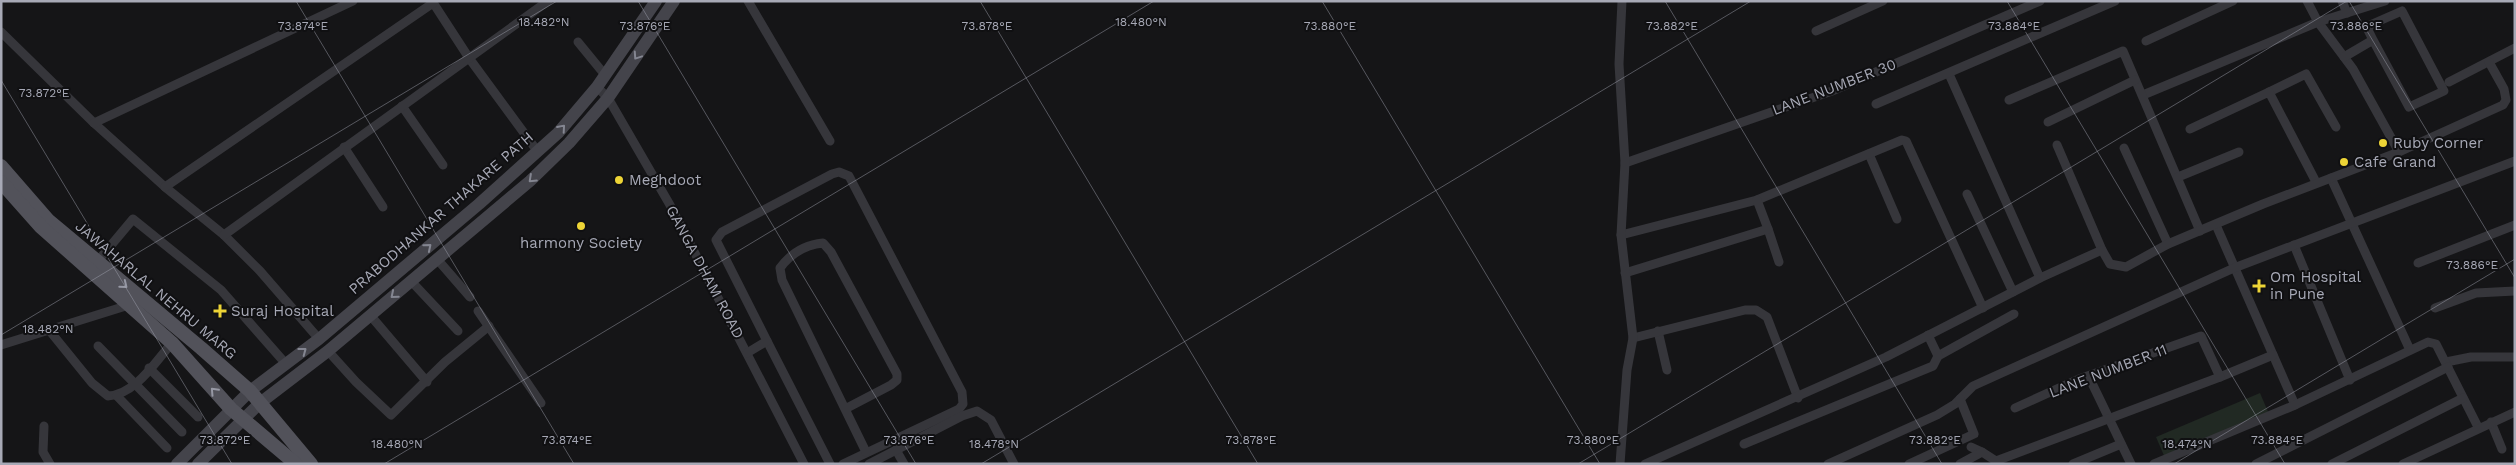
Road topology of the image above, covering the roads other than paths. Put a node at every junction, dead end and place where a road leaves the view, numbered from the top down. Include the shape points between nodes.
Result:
1 (353, 1) edge
2 (548, 1) edge
3 (656, 1) edge
4 (674, 1) edge
5 (748, 1) edge
6 (1622, 1) edge
7 (1883, 1) edge
8 (2040, 1) edge
9 (2115, 1) edge
10 (2233, 1) edge
11 (2307, 1) edge
12 (2342, 1) edge
13 (2385, 1) edge
14 (432, 2) edge
15 (2348, 13) junction
16 (2318, 22) junction
17 (1816, 31) dead end
18 (1, 32) edge
19 (2373, 40) junction
20 (2146, 41) dead end
21 (578, 42) dead end
22 (2515, 48) edge
23 (2344, 57) junction
24 (469, 58) junction
25 (2489, 62) junction
26 (1949, 74) junction
27 (605, 75) junction
28 (2136, 80) junction
29 (2449, 82) dead end
30 (597, 87) junction
31 (2269, 92) junction
32 (2143, 95) junction
33 (608, 98) junction
34 (2009, 100) dead end
35 (1876, 104) dead end
36 (402, 106) junction
37 (2048, 122) dead end
38 (94, 123) junction
39 (2336, 127) dead end
40 (2190, 129) dead end
41 (830, 141) dead end
42 (2057, 145) dead end
43 (344, 147) junction
44 (2124, 148) dead end
45 (538, 152) junction
46 (2239, 152) dead end
47 (2399, 152) junction
48 (1869, 154) junction
49 (2515, 161) edge
50 (1624, 163) junction
51 (443, 165) dead end
52 (1, 166) edge
53 (2178, 177) junction
54 (2331, 178) junction
55 (1, 182) edge
56 (2316, 182) junction
57 (165, 187) junction
58 (1967, 194) dead end
59 (1757, 200) junction
60 (383, 207) dead end
61 (1897, 219) dead end
62 (2351, 223) junction
63 (2216, 225) junction
64 (2515, 225) edge
65 (1768, 229) junction
66 (2200, 231) junction
67 (224, 235) junction
68 (1621, 235) junction
69 (2168, 244) junction
70 (2294, 245) junction
71 (2102, 250) junction
72 (437, 259) junction
73 (90, 261) junction
74 (1779, 262) dead end
75 (2418, 263) dead end
76 (2234, 268) junction
77 (1625, 273) junction
78 (2040, 278) junction
79 (411, 281) junction
80 (2013, 292) junction
81 (2515, 292) edge
82 (470, 297) dead end
83 (129, 305) junction
84 (1983, 308) junction
85 (2435, 308) dead end
86 (478, 311) dead end
87 (2014, 314) dead end
88 (370, 315) junction
89 (490, 326) junction
90 (49, 330) junction
91 (458, 331) dead end
92 (1658, 332) junction
93 (1928, 336) junction
94 (1633, 338) junction
95 (319, 339) junction
96 (767, 342) junction
97 (172, 343) junction
98 (1, 345) edge
99 (98, 346) dead end
100 (2410, 350) junction
101 (328, 351) junction
102 (747, 354) junction
103 (2273, 355) junction
104 (1938, 356) junction
105 (2515, 357) edge
106 (286, 364) junction
107 (2447, 365) junction
108 (149, 368) junction
109 (1667, 370) dead end
110 (2089, 377) junction
111 (2220, 377) junction
112 (2350, 380) junction
113 (427, 382) junction
114 (135, 383) junction
115 (250, 391) junction
116 (117, 396) junction
117 (1798, 398) junction
118 (2464, 398) junction
119 (1960, 399) junction
120 (260, 403) junction
121 (541, 403) dead end
122 (2294, 405) junction
123 (845, 408) junction
124 (2016, 408) dead end
125 (231, 409) junction
126 (2515, 412) edge
127 (198, 417) dead end
128 (243, 419) junction
129 (2107, 419) junction
130 (2491, 422) junction
131 (44, 426) dead end
132 (2478, 427) junction
133 (182, 432) dead end
134 (1744, 444) dead end
135 (2121, 444) junction
136 (1971, 447) dead end
137 (167, 448) dead end
138 (2502, 449) dead end
139 (896, 450) junction
140 (866, 452) junction
141 (1982, 452) junction
142 (50, 464) edge
143 (177, 464) edge
144 (198, 464) edge
145 (296, 464) edge
146 (311, 464) edge
147 (804, 464) edge
148 (830, 464) edge
149 (843, 464) edge
150 (869, 464) edge
151 (904, 464) edge
152 (1014, 464) edge
153 (1620, 464) edge
154 (1645, 464) edge
155 (1828, 464) edge
156 (1909, 464) edge
157 (1960, 464) edge
158 (2073, 464) edge
159 (2131, 464) edge
160 (2154, 464) edge
161 (2256, 464) edge
162 (2332, 464) edge
163 (2403, 464) edge

1 - 38 street
2 - 24 street
3 - 27 main road, PRABODHANKAR THAKARE PATH
4 -> 33 main road, PRABODHANKAR THAKARE PATH
5 - 41 street
6 - 50 street via 1619,64
7 - 17 street
8 - 50 street, LANE NUMBER 30 via 1832,91
9 - 26 street
10 - 20 street
11 - 16 street
12 - 15 street
13 - 15 street
14 - 24 street
14 - 57 street
15 - 16 street
16 - 23 street
16 - 32 street
18 - 38 street
19 - 19 street via 2409,107 2444,91 2402,11 2370,26 2368,30
19 - 23 street
21 - 27 street
22 - 25 street
23 - 47 street
24 - 36 street
24 - 45 street
25 - 29 street
25 - 47 street via 2504,89 2506,100 2503,105
26 - 35 street
26 - 78 street
27 - 30 main road, PRABODHANKAR THAKARE PATH
28 - 32 street
28 - 34 street via 2123,51
28 - 37 street
30 - 33 street, GANGA DHAM ROAD
45 -> 30 main road, PRABODHANKAR THAKARE PATH
31 - 39 street via 2306,74
31 - 40 street
31 - 56 street
32 - 53 street
33 -> 72 main road, PRABODHANKAR THAKARE PATH via 530,181
33 - 102 street, GANGA DHAM ROAD via 670,205
36 - 43 street
36 - 51 street
38 - 57 street
42 - 71 street
43 - 60 street
43 - 67 street
44 - 69 street
95 -> 45 main road, PRABODHANKAR THAKARE PATH
46 - 53 street
47 - 54 street
48 - 59 street
48 - 61 street
48 - 84 street via 1902,140 1906,142
49 - 62 street
50 - 68 street
52 - 73 main road, JAWAHARLAL NEHRU MARG via 48,220
53 - 66 street
54 - 56 street
54 - 62 street
55 - 73 main road, JAWAHARLAL NEHRU MARG via 41,227
56 - 63 street
57 - 67 street
58 - 80 street
59 - 65 street
59 - 68 street
62 - 70 street
62 - 100 street
63 - 66 street
63 - 76 street
64 - 75 street
65 - 74 street
65 - 77 street
66 - 69 street
67 - 95 street
68 - 77 street
69 - 71 street via 2126,267 2110,264
70 - 76 street
70 - 112 street
71 - 78 street
72 - 79 main road, PRABODHANKAR THAKARE PATH
72 - 82 street
73 - 83 main road, JAWAHARLAL NEHRU MARG
73 - 106 street via 133,219 221,290
73 -> 115 main road, JAWAHARLAL NEHRU MARG
76 - 103 street
76 - 119 street via 1973,386
77 - 94 street
78 - 80 street
79 -> 88 main road, PRABODHANKAR THAKARE PATH
79 - 91 street
80 - 84 street
81 - 85 street via 2476,293
83 - 90 street
83 - 97 main road, JAWAHARLAL NEHRU MARG
84 - 93 street
86 - 89 street
87 - 104 street
88 - 101 main road, PRABODHANKAR THAKARE PATH
88 - 113 street
89 - 113 street via 445,362
89 - 121 street
90 - 98 street
90 - 116 street via 92,383 108,396
92 - 94 street
92 - 109 street
92 - 117 street via 1756,310 1767,317
93 - 104 street
93 - 117 street
94 - 153 street via 1626,379
106 -> 95 main road, PRABODHANKAR THAKARE PATH
96 - 102 street
96 - 140 street via 716,240 722,232 832,174 839,172 849,176 963,398 959,409
96 - 148 street
97 - 108 street
125 -> 97 main road, JAWAHARLAL NEHRU MARG
99 - 114 street
100 - 107 street via 2428,342 2436,344
100 - 112 street
101 - 113 street via 391,415
101 - 120 main road, PRABODHANKAR THAKARE PATH
102 - 147 street, GANGA DHAM ROAD
103 - 111 street
103 - 122 street
104 - 134 street via 1937,363 1926,370
105 - 107 street via 2471,357
106 - 115 main road, PRABODHANKAR THAKARE PATH
107 - 118 street
107 - 161 street
108 - 114 street
108 - 127 street
110 - 111 street, LANE NUMBER 11 via 2201,336
110 - 124 street, LANE NUMBER 11
110 - 129 street
111 - 129 street
112 - 122 street
114 - 116 street
114 - 133 street
115 - 120 main road, JAWAHARLAL NEHRU MARG
115 - 125 main road, PRABODHANKAR THAKARE PATH
116 - 137 street
117 - 154 street
118 - 132 street
118 - 162 street
119 - 155 street via 1937,415
119 - 156 street via 1974,434
120 - 128 main road, PRABODHANKAR THAKARE PATH
120 - 146 main road, JAWAHARLAL NEHRU MARG
122 - 160 street
123 - 123 street via 782,280 780,268 790,255 810,245 823,243 831,252 897,374 897,380 891,385
123 - 140 street
125 - 128 main road, JAWAHARLAL NEHRU MARG
125 - 143 main road, PRABODHANKAR THAKARE PATH
126 - 130 street
128 - 144 main road, PRABODHANKAR THAKARE PATH
128 - 145 main road, JAWAHARLAL NEHRU MARG
129 - 135 street
129 - 141 street via 1996,461
130 - 132 street
130 - 138 street
131 - 142 street via 43,452
132 - 163 street
135 - 158 street
135 - 159 street
136 - 141 street
139 - 150 street
139 - 151 street
139 - 152 street via 962,416 979,412 991,420
140 - 149 street
141 - 157 street

